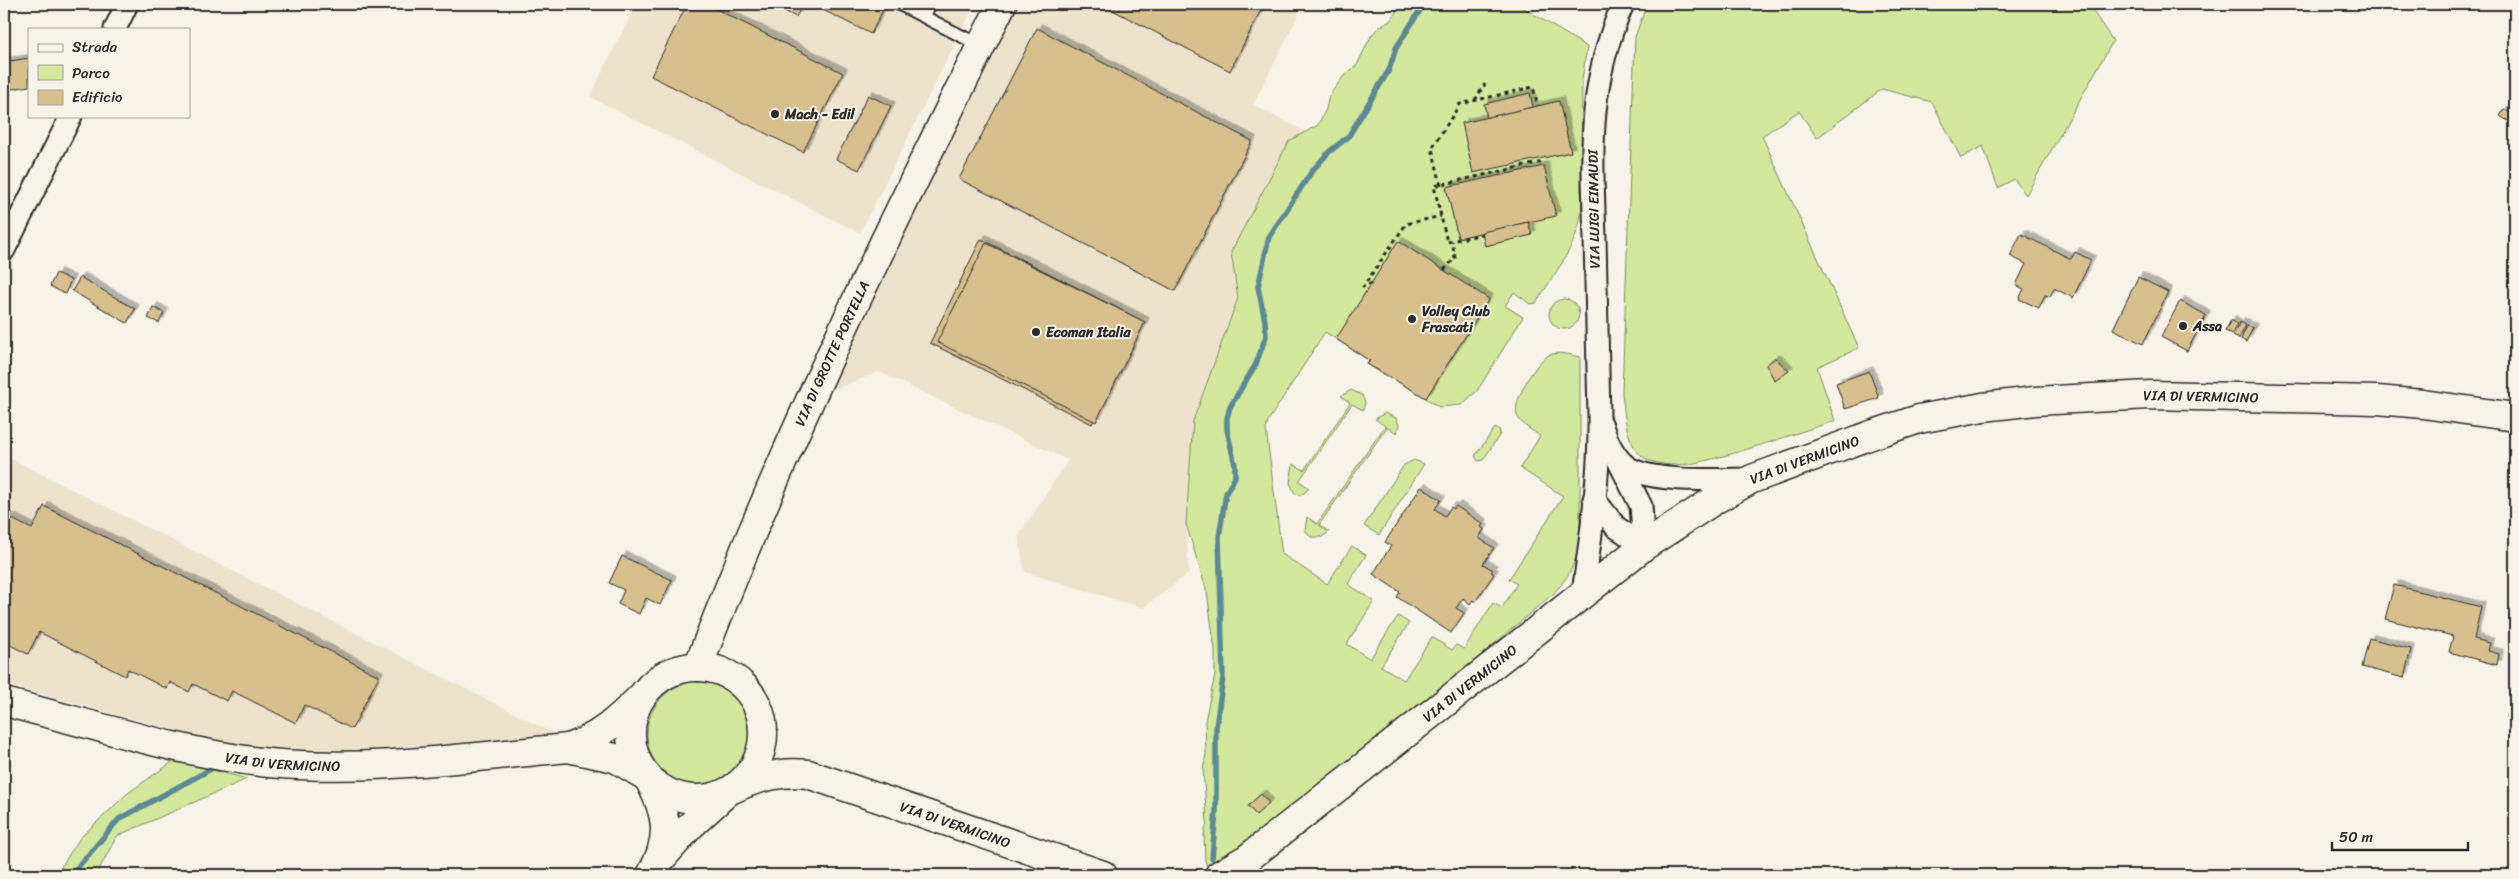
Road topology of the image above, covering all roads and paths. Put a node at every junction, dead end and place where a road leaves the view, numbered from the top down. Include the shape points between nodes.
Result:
1 (127, 4) edge
2 (899, 4) edge
3 (930, 4) edge
4 (1002, 4) edge
5 (1623, 4) edge
6 (924, 16) junction
7 (115, 28) edge
8 (981, 46) junction
9 (1485, 84) dead end
10 (1474, 100) junction
11 (1538, 106) dead end
12 (70, 118) edge
13 (1543, 162) dead end
14 (1441, 185) junction
15 (1441, 216) junction
16 (1483, 234) dead end
17 (1452, 241) junction
18 (4, 250) edge
19 (1444, 270) dead end
20 (1372, 283) dead end
21 (2515, 417) edge
22 (1599, 418) junction
23 (1614, 452) junction
24 (1752, 480) junction
25 (1594, 499) junction
26 (1644, 546) junction
27 (1583, 593) junction
28 (698, 667) junction
29 (642, 696) junction
30 (4, 702) edge
31 (763, 732) junction
32 (568, 748) junction
33 (808, 774) junction
34 (648, 778) junction
35 (727, 792) junction
36 (655, 869) edge
37 (1103, 875) edge
38 (1219, 875) edge

1 - 7 street
2 - 6 lane
3 - 6 lane
4 - 8 main road, VIA DI GROTTE PORTELLA
5 - 22 street, VIA LUIGI EINAUDI via 1604,52 1595,100 1593,184
6 - 8 lane
8 - 28 main road, VIA DI GROTTE PORTELLA via 809,399 750,534
9 - 10 path
10 - 11 path via 1533,87
10 - 14 path via 1460,104 1432,148
12 - 18 street
13 - 14 path
14 - 15 path via 1434,186
15 - 17 path via 1447,242
15 - 20 path via 1406,224 1363,287
16 - 17 path
17 - 19 path via 1456,258
21 - 24 main road, VIA DI VERMICINO via 2423,404 2336,397 2150,395 2036,401 1976,408 1919,420
22 - 23 street, VIA LUIGI EINAUDI
22 - 25 street, VIA LUIGI EINAUDI
23 - 24 street, VIA LUIGI EINAUDI via 1628,467 1658,475 1680,479
23 - 26 street, VIA LUIGI EINAUDI via 1641,506
24 - 26 main road, VIA DI VERMICINO via 1716,499
25 - 26 street via 1619,530
25 - 27 street, VIA LUIGI EINAUDI
26 - 27 main road, VIA DI VERMICINO
27 - 38 main road, VIA DI VERMICINO via 1256,852
28 - 29 main road via 676,670
28 - 31 main road via 718,670 750,694 760,712
29 - 32 main road, VIA DI VERMICINO via 602,733
29 - 34 main road via 633,716 631,738 636,759
30 - 32 main road, VIA DI VERMICINO via 201,752 270,763 396,763
31 - 33 main road, VIA DI VERMICINO via 785,758
31 - 35 main road via 761,750 754,767
32 - 34 main road, VIA DI VERMICINO via 615,758
33 - 35 main road, VIA DI VERMICINO via 795,772 770,776
33 - 37 main road, VIA DI VERMICINO
34 - 35 main road via 669,793 686,798 706,798
34 - 36 main road via 666,821 665,841
35 - 36 main road via 690,826

